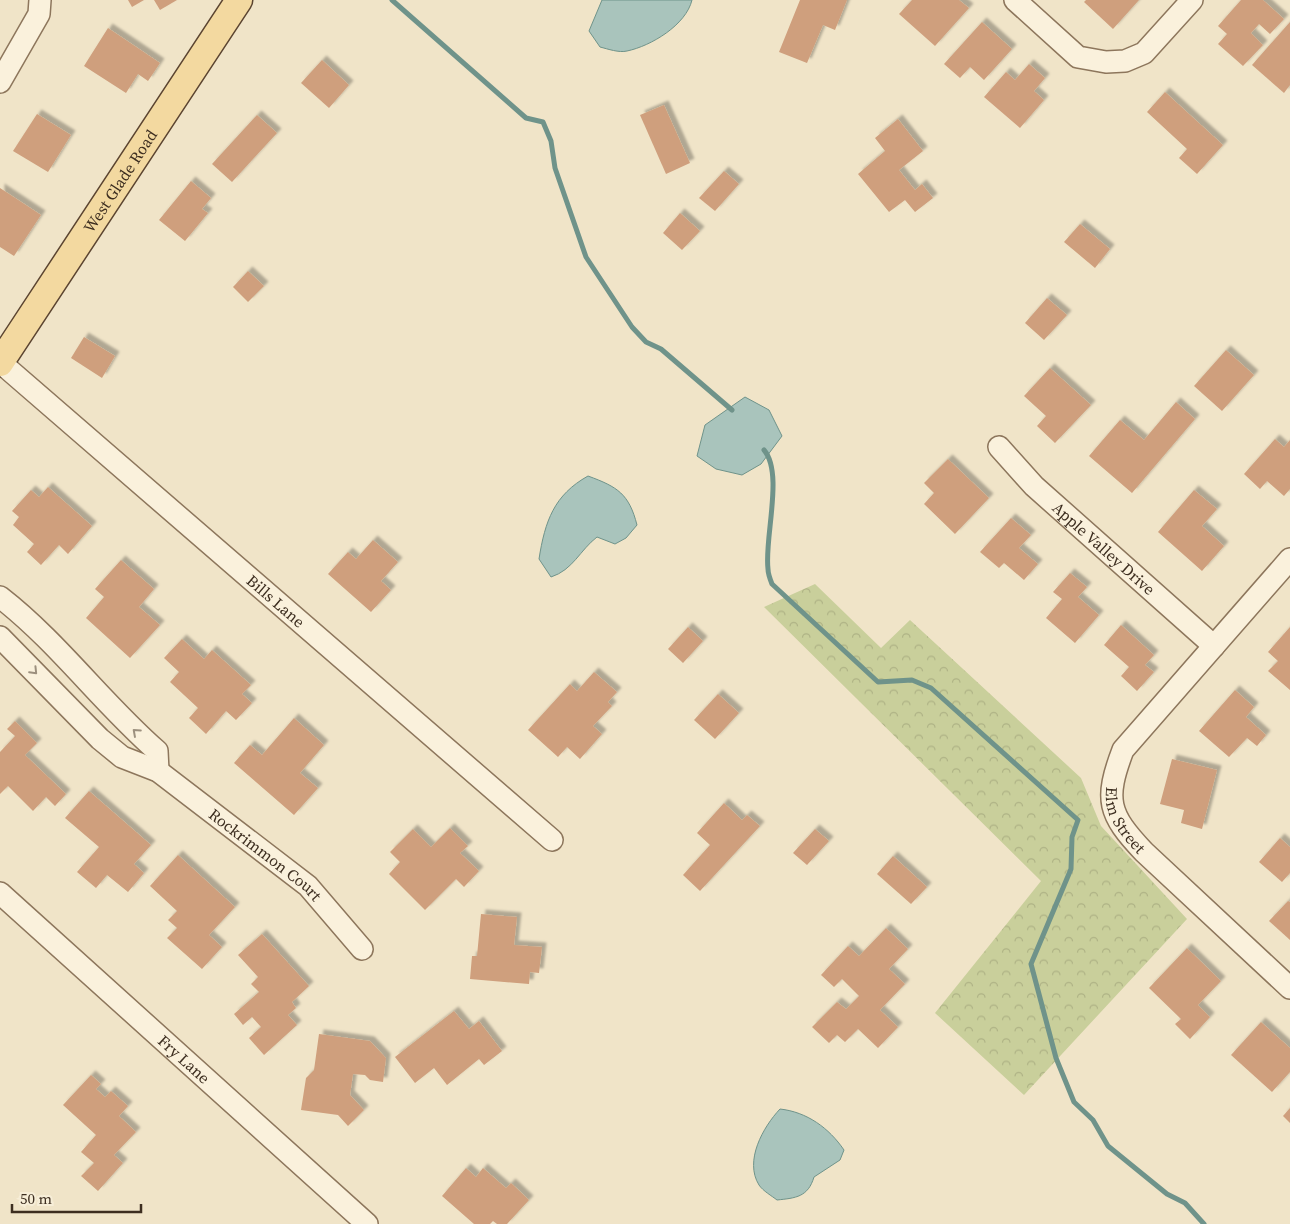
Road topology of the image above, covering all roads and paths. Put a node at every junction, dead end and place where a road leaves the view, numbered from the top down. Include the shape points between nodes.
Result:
1 (40, 0) edge
2 (240, 0) edge
3 (1015, 0) edge
4 (1192, 0) edge
5 (0, 82) edge
6 (0, 363) edge
7 (1000, 447) dead end
8 (1290, 559) edge
9 (0, 597) edge
10 (29, 620) junction
11 (4, 641) edge
12 (1214, 646) junction
13 (82, 674) junction
14 (58, 696) junction
15 (158, 771) junction
16 (552, 840) dead end
17 (0, 892) edge
18 (362, 949) dead end
19 (1290, 988) edge
20 (367, 1224) edge

1 - 5 street via 39,14
2 - 6 main road, West Glade Road
3 - 4 street via 1078,57 1106,62 1125,61 1144,53
6 - 16 street, Bills Lane
7 - 12 street, Apple Valley Drive via 1034,486
8 - 12 street, Elm Street
9 - 10 street
10 - 11 street
10 - 13 street
11 -> 14 street, Rockrimmon Court
12 - 19 street, Elm Street via 1123,750 1112,785 1114,815 1122,829 1144,852
13 - 14 street
15 -> 13 street via 157,751 132,729
14 - 15 street, Rockrimmon Court via 100,739 122,756
15 - 18 street, Rockrimmon Court via 308,886
17 - 20 street, Fry Lane

